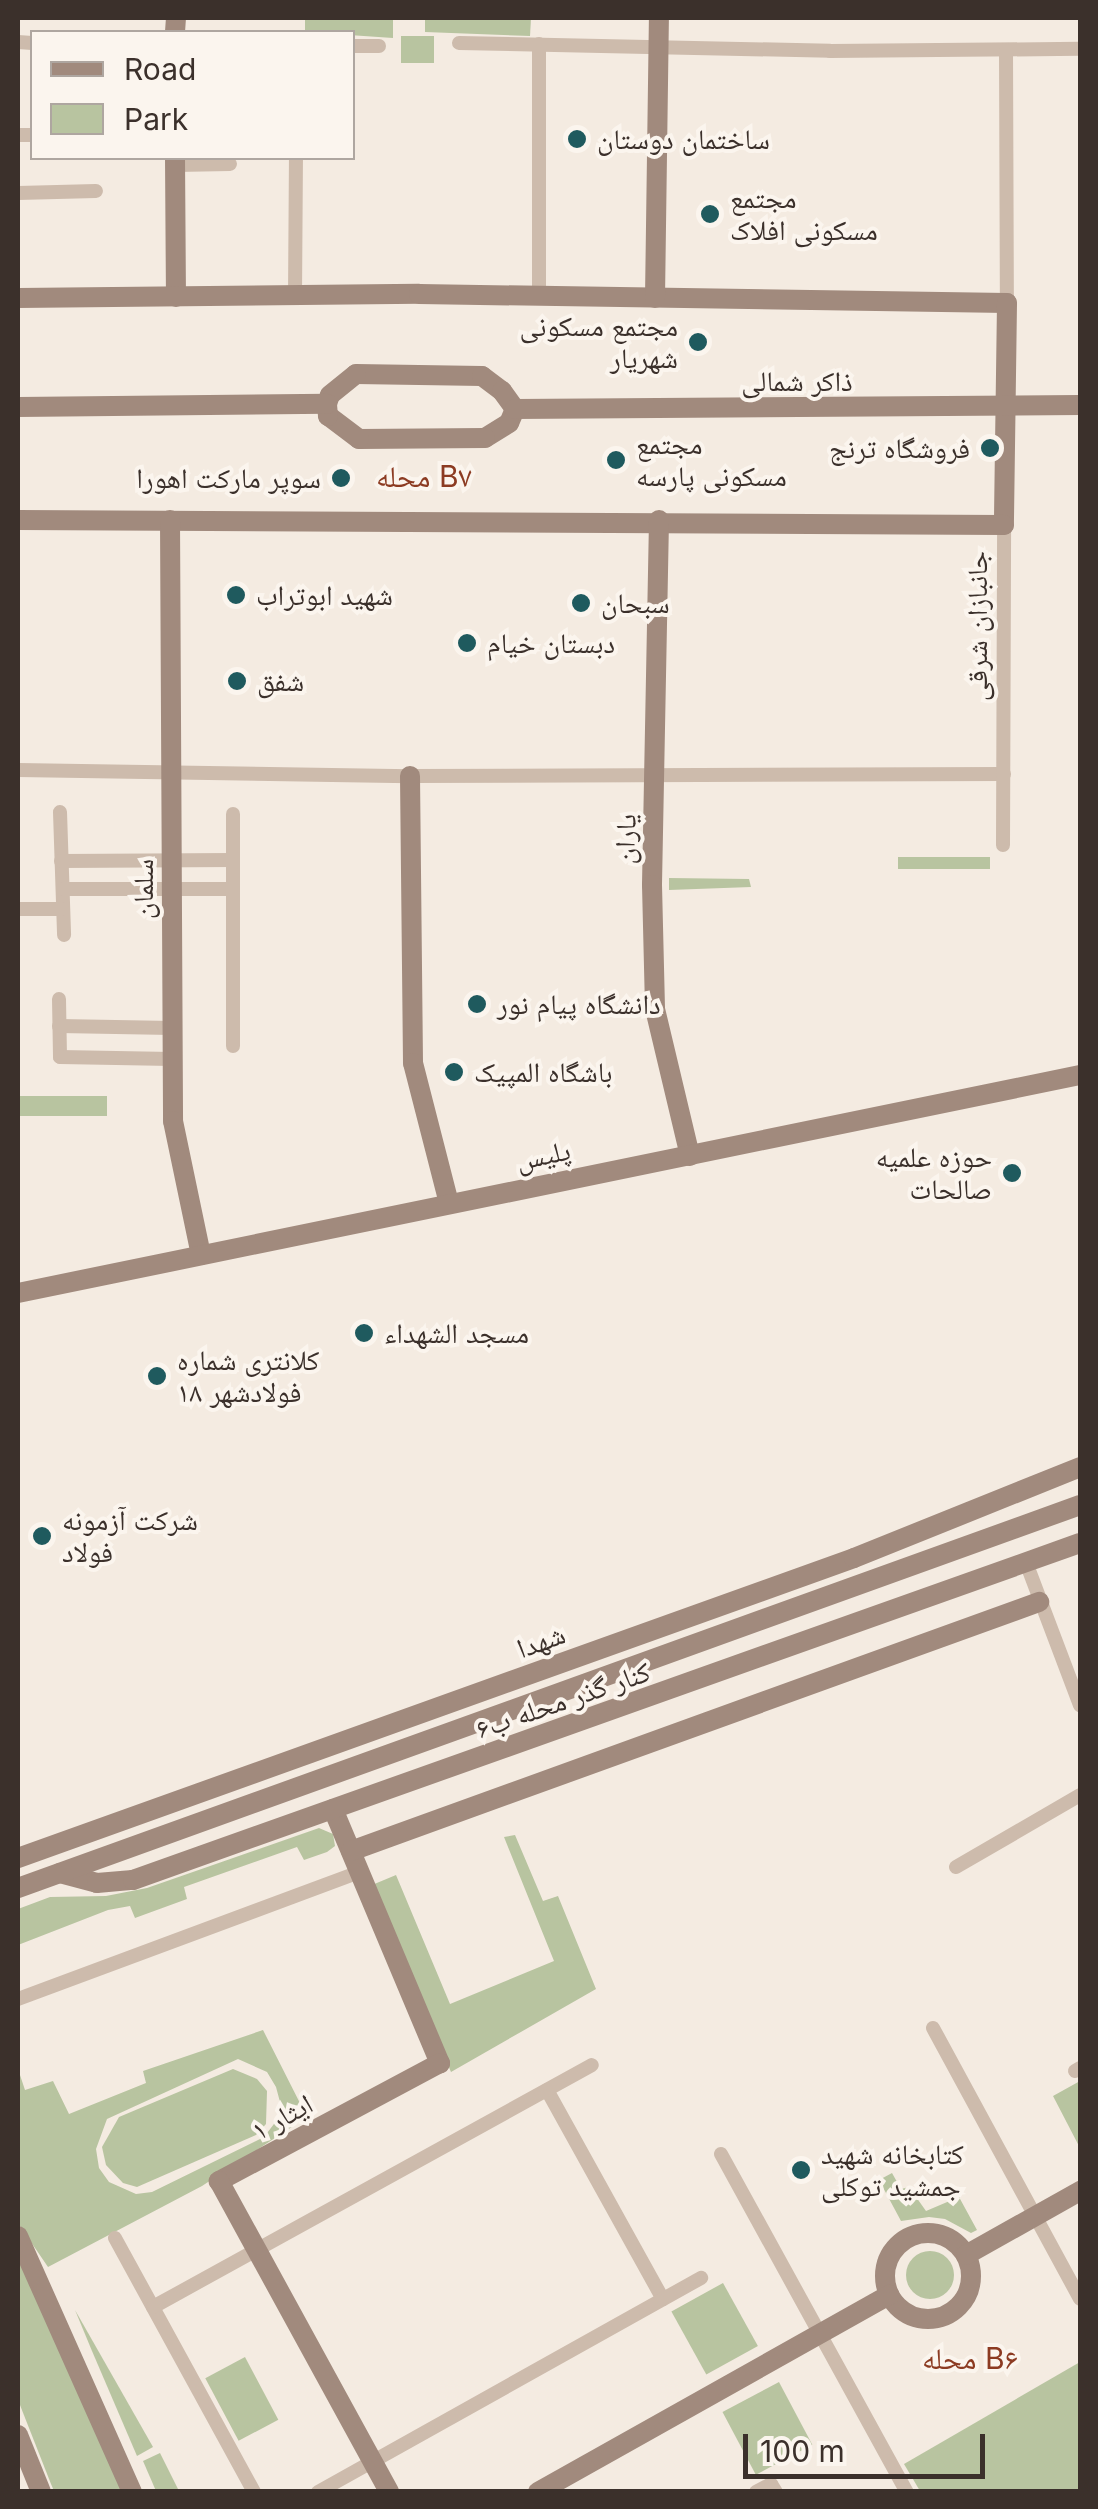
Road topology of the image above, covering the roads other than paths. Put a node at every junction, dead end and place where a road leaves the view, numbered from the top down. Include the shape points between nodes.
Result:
1 (659, 18) edge
2 (459, 43) dead end
3 (539, 44) junction
4 (355, 46) edge
5 (379, 46) dead end
6 (659, 46) junction
7 (1080, 49) edge
8 (1006, 50) junction
9 (296, 160) edge
10 (176, 161) edge
11 (230, 164) dead end
12 (96, 191) dead end
13 (18, 193) edge
14 (295, 296) junction
15 (539, 296) junction
16 (176, 297) junction
17 (18, 298) edge
18 (655, 298) junction
19 (1007, 303) junction
20 (327, 404) junction
21 (1080, 405) edge
22 (18, 407) edge
23 (1006, 408) junction
24 (514, 409) junction
25 (18, 520) edge
26 (170, 520) junction
27 (658, 520) junction
28 (1004, 525) junction
29 (18, 770) edge
30 (170, 771) junction
31 (1004, 774) junction
32 (654, 775) junction
33 (410, 776) junction
34 (60, 812) dead end
35 (234, 814) dead end
36 (1003, 845) dead end
37 (233, 860) junction
38 (62, 861) junction
39 (170, 861) junction
40 (171, 888) junction
41 (63, 889) junction
42 (233, 889) junction
43 (18, 909) edge
44 (62, 909) junction
45 (64, 935) dead end
46 (59, 999) dead end
47 (59, 1026) junction
48 (172, 1028) junction
49 (233, 1046) dead end
50 (172, 1059) junction
51 (1080, 1075) edge
52 (690, 1156) junction
53 (449, 1203) junction
54 (201, 1255) junction
55 (18, 1294) edge
56 (1080, 1467) edge
57 (1080, 1505) edge
58 (1080, 1543) edge
59 (1027, 1565) junction
60 (1040, 1602) junction
61 (648, 1631) junction
62 (657, 1657) junction
63 (1080, 1705) edge
64 (1080, 1794) edge
65 (333, 1809) junction
66 (351, 1852) junction
67 (18, 1858) edge
68 (956, 1868) dead end
69 (360, 1872) junction
70 (60, 1873) junction
71 (18, 1888) edge
72 (18, 1998) edge
73 (933, 2028) dead end
74 (592, 2065) dead end
75 (547, 2090) junction
76 (721, 2154) dead end
77 (1080, 2191) edge
78 (1035, 2216) junction
79 (18, 2236) edge
80 (115, 2238) dead end
81 (257, 2250) junction
82 (966, 2255) junction
83 (702, 2278) dead end
84 (890, 2295) junction
85 (664, 2299) junction
86 (1080, 2299) edge
87 (154, 2307) junction
88 (818, 2335) junction
89 (18, 2435) edge
90 (372, 2460) junction
91 (774, 2488) edge
92 (41, 2492) edge
93 (132, 2492) edge
94 (254, 2492) edge
95 (318, 2492) edge
96 (389, 2492) edge
97 (538, 2492) edge
98 (756, 2492) edge
99 (908, 2492) edge

1 - 6 street
2 - 3 street
3 - 6 street
3 - 15 street
4 - 5 street
6 - 8 street
6 - 18 street
7 - 8 street
8 - 19 street
9 - 14 street
10 - 11 street
10 - 16 street
12 - 13 street
14 - 15 street
14 - 16 street
15 - 18 street
16 - 17 street
18 - 19 street
19 - 23 street, جانبازان شرقی
20 - 22 street
20 - 24 street via 356,374 482,376
20 - 24 street via 328,416 359,439 484,438 509,423
21 - 23 street, ذاکر شمالی
23 - 24 street, ذاکر شمالی
23 - 28 street, جانبازان شرقی
25 - 26 street
26 - 27 street
26 - 30 street, سلمان
27 - 28 street
27 - 32 street, یاران
28 - 31 street, جانبازان شرقی
29 - 30 street
30 - 33 street
30 - 39 street, سلمان
31 - 32 street
31 - 36 street, جانبازان شرقی
32 - 33 street
32 - 52 street, یاران via 655,1009
33 - 53 street via 413,1063
34 - 38 street
35 - 37 street
37 - 39 street
37 - 42 street
38 - 39 street
38 - 41 street
39 - 40 street, سلمان
40 - 41 street
40 - 42 street
40 - 48 street, سلمان
41 - 44 street
42 - 49 street
43 - 44 street
44 - 45 street
46 - 47 street
47 - 48 street
47 - 50 street via 60,1056
48 - 50 street, سلمان
50 - 54 street, سلمان via 172,1121
51 - 52 street, پلیس
52 - 53 street, پلیس
53 - 54 street, پلیس
54 - 55 street, پلیس
56 - 61 street, شهدا
57 - 62 street, شهدا
58 - 59 street, کنار گذر محله ب۶
59 - 60 street
59 - 65 street, کنار گذر محله ب۶
60 - 63 street
60 - 66 street
61 - 62 street
61 - 67 street, شهدا
62 - 70 street, شهدا
64 - 68 street
65 - 66 street, ایثار ۱
65 - 70 street, کنار گذر محله ب۶ via 133,1880 97,1882
66 - 69 street, ایثار ۱
69 - 72 street
69 - 81 street, ایثار ۱ via 440,2063 219,2181
70 - 71 street, شهدا
73 - 78 street
74 - 75 street
75 - 81 street
75 - 85 street
76 - 88 street
77 - 78 street
78 - 82 street
78 - 86 street
79 - 93 street
80 - 87 street
81 - 87 street
81 - 90 street, ایثار ۱
82 - 84 street via 948,2238 912,2236 886,2266
82 - 84 street via 971,2282 948,2314 921,2319
83 - 85 street
84 - 88 street
85 - 90 street
87 - 94 street
88 - 97 street
88 - 99 street
89 - 92 street
90 - 95 street
90 - 96 street, ایثار ۱
91 - 98 street

